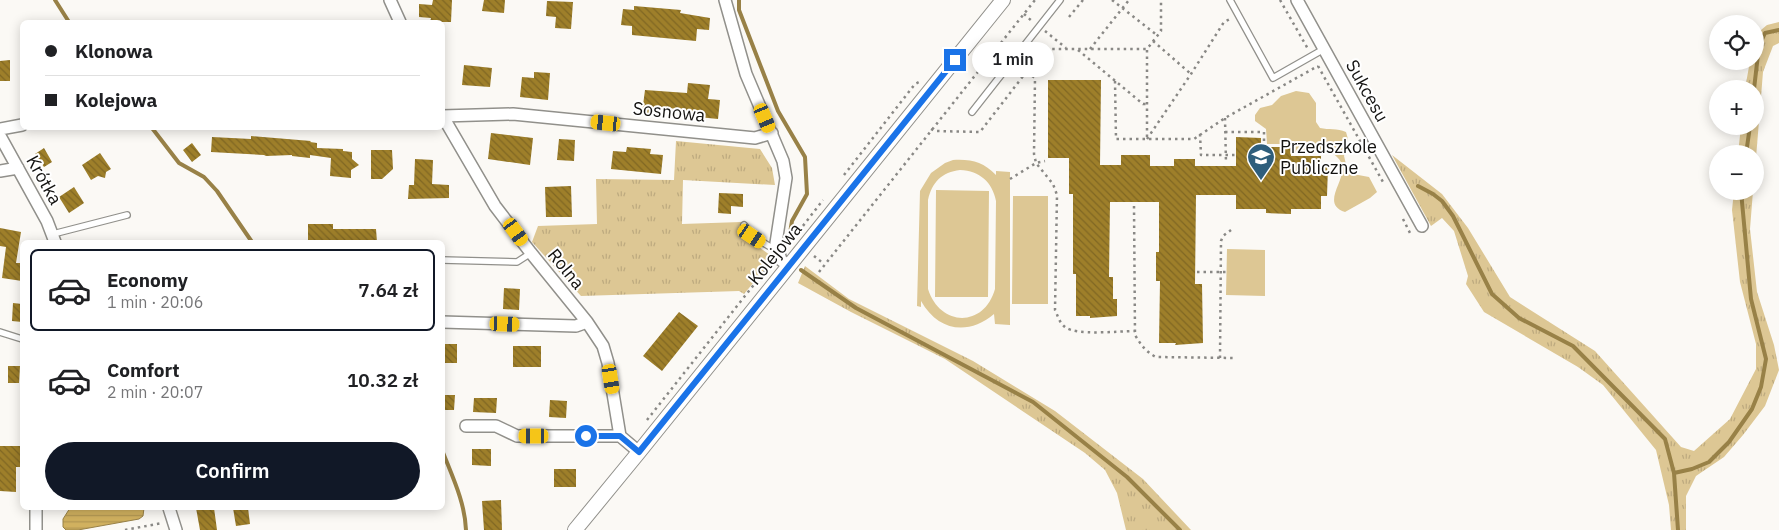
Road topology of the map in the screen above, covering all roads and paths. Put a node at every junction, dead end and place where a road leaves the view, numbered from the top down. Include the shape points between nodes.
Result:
1 (390, 0) edge
2 (725, 0) edge
3 (1002, 0) edge
4 (1035, 0) edge
5 (1060, 0) edge
6 (1083, 0) edge
7 (1112, 0) edge
8 (1129, 0) edge
9 (1161, 0) edge
10 (1230, 0) edge
11 (1280, 0) edge
12 (1297, 0) edge
13 (1123, 8) junction
14 (1238, 14) junction
15 (1069, 17) dead end
16 (399, 20) edge
17 (1158, 36) junction
18 (1153, 41) junction
19 (1076, 49) junction
20 (1090, 49) junction
21 (1147, 49) junction
22 (1324, 49) junction
23 (1312, 56) junction
24 (1318, 66) junction
25 (1027, 72) junction
26 (1191, 74) junction
27 (1115, 81) junction
28 (1147, 104) junction
29 (972, 112) dead end
30 (445, 116) edge
31 (1226, 118) junction
32 (445, 119) edge
33 (20, 125) edge
34 (0, 129) edge
35 (931, 129) junction
36 (1226, 132) junction
37 (772, 133) junction
38 (1200, 134) junction
39 (0, 136) edge
40 (1147, 138) junction
41 (1264, 145) dead end
42 (1226, 155) junction
43 (1236, 155) dead end
44 (1045, 161) dead end
45 (1036, 163) junction
46 (1226, 163) dead end
47 (18, 168) junction
48 (0, 171) edge
49 (1010, 179) dead end
50 (1383, 183) dead end
51 (1134, 206) dead end
52 (1400, 212) dead end
53 (127, 215) dead end
54 (744, 225) dead end
55 (1422, 226) dead end
56 (1231, 230) dead end
57 (1410, 233) dead end
58 (54, 238) edge
59 (777, 250) junction
60 (531, 253) junction
61 (445, 260) edge
62 (789, 266) junction
63 (819, 272) dead end
64 (1197, 272) dead end
65 (1220, 272) junction
66 (1227, 272) dead end
67 (445, 322) edge
68 (587, 322) junction
69 (1135, 331) junction
70 (0, 332) edge
71 (20, 338) edge
72 (1220, 358) junction
73 (1235, 358) dead end
74 (466, 426) dead end
75 (620, 436) junction
76 (639, 452) junction
77 (36, 510) edge
78 (170, 510) edge
79 (174, 526) edge
80 (36, 530) edge
81 (125, 530) edge
82 (575, 530) edge

1 - 16 street
2 - 37 street via 746,74
3 - 62 street, Kolejowa
4 - 35 path
5 - 29 lane
6 - 15 path
7 - 13 path
8 - 13 path
9 - 17 path via 1161,31
10 - 14 lane
11 - 23 path
12 - 22 street, Sukcesu
13 - 17 path
13 - 20 path
14 - 23 lane via 1273,78
14 - 26 path via 1224,22
17 - 18 path
18 - 21 path
18 - 26 path
19 - 20 path
19 - 25 path via 1044,49
19 - 27 path
20 - 21 path
21 - 28 path
22 - 23 lane
22 - 55 street, Sukcesu
23 - 24 path
24 - 31 path
24 - 50 path
25 - 35 path via 980,132
25 - 45 path via 1034,78
26 - 40 path
27 - 28 path
27 - 40 path via 1116,139
28 - 40 path
30 - 37 street, Sosnowa via 513,114 755,138
31 - 36 path
31 - 38 path
32 - 60 street, Rolna via 495,206
33 - 34 street
35 - 63 path
36 - 41 path via 1264,132
36 - 42 path
37 - 59 street via 786,178
38 - 40 path via 1194,138
38 - 42 path via 1201,155
39 - 47 street, Krótka
42 - 43 path
42 - 46 path
44 - 45 path
45 - 49 path
45 - 69 path via 1053,184 1056,195 1055,310 1060,322 1076,331
47 - 48 street
47 - 58 street, Krótka
51 - 69 path
52 - 57 path
53 - 58 lane
54 - 59 lane via 752,236
56 - 65 path via 1221,241
59 - 62 street via 781,260
60 - 61 lane via 517,262
60 - 68 street, Rolna
62 - 76 street, Kolejowa
64 - 65 path
65 - 66 path
65 - 72 path
67 - 68 street via 576,326
68 - 75 street, Rolna via 606,353
69 - 72 path via 1141,346 1156,357
70 - 71 lane
72 - 73 path
74 - 75 street via 496,426 517,436
75 - 76 street
76 - 82 street, Kolejowa
77 - 80 street
78 - 79 street
79 - 81 path

